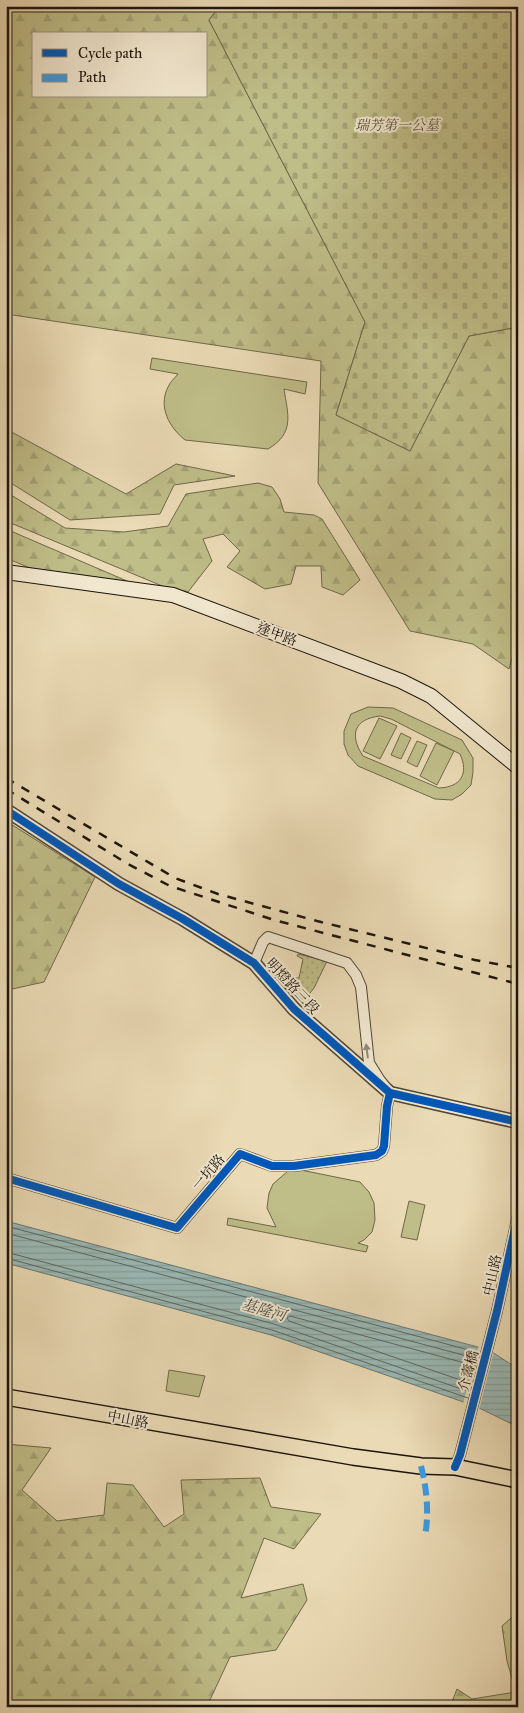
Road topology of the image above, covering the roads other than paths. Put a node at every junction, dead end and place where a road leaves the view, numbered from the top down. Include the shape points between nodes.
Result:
1 (6, 572) edge
2 (518, 767) edge
3 (6, 810) edge
4 (254, 963) junction
5 (390, 1093) junction
6 (518, 1122) edge
7 (6, 1178) edge
8 (518, 1216) edge
9 (497, 1311) joint
10 (6, 1397) edge
11 (455, 1467) junction
12 (518, 1480) edge

1 - 2 main road, 逢甲路 via 173,596 402,681 431,696
3 - 4 street, 明燈路三段 via 119,884
4 - 5 street, 明燈路三段 via 294,1008
5 -> 4 street via 369,1064 361,987 347,963 268,937
5 - 6 street, 明燈路三段
5 - 7 street, 一坑路 via 382,1152 294,1166 272,1166 240,1154 177,1228
8 - 9 street, 中山路
9 - 11 street, 介壽橋
10 - 11 main road, 中山路 via 353,1457
11 - 12 main road, 中山路

